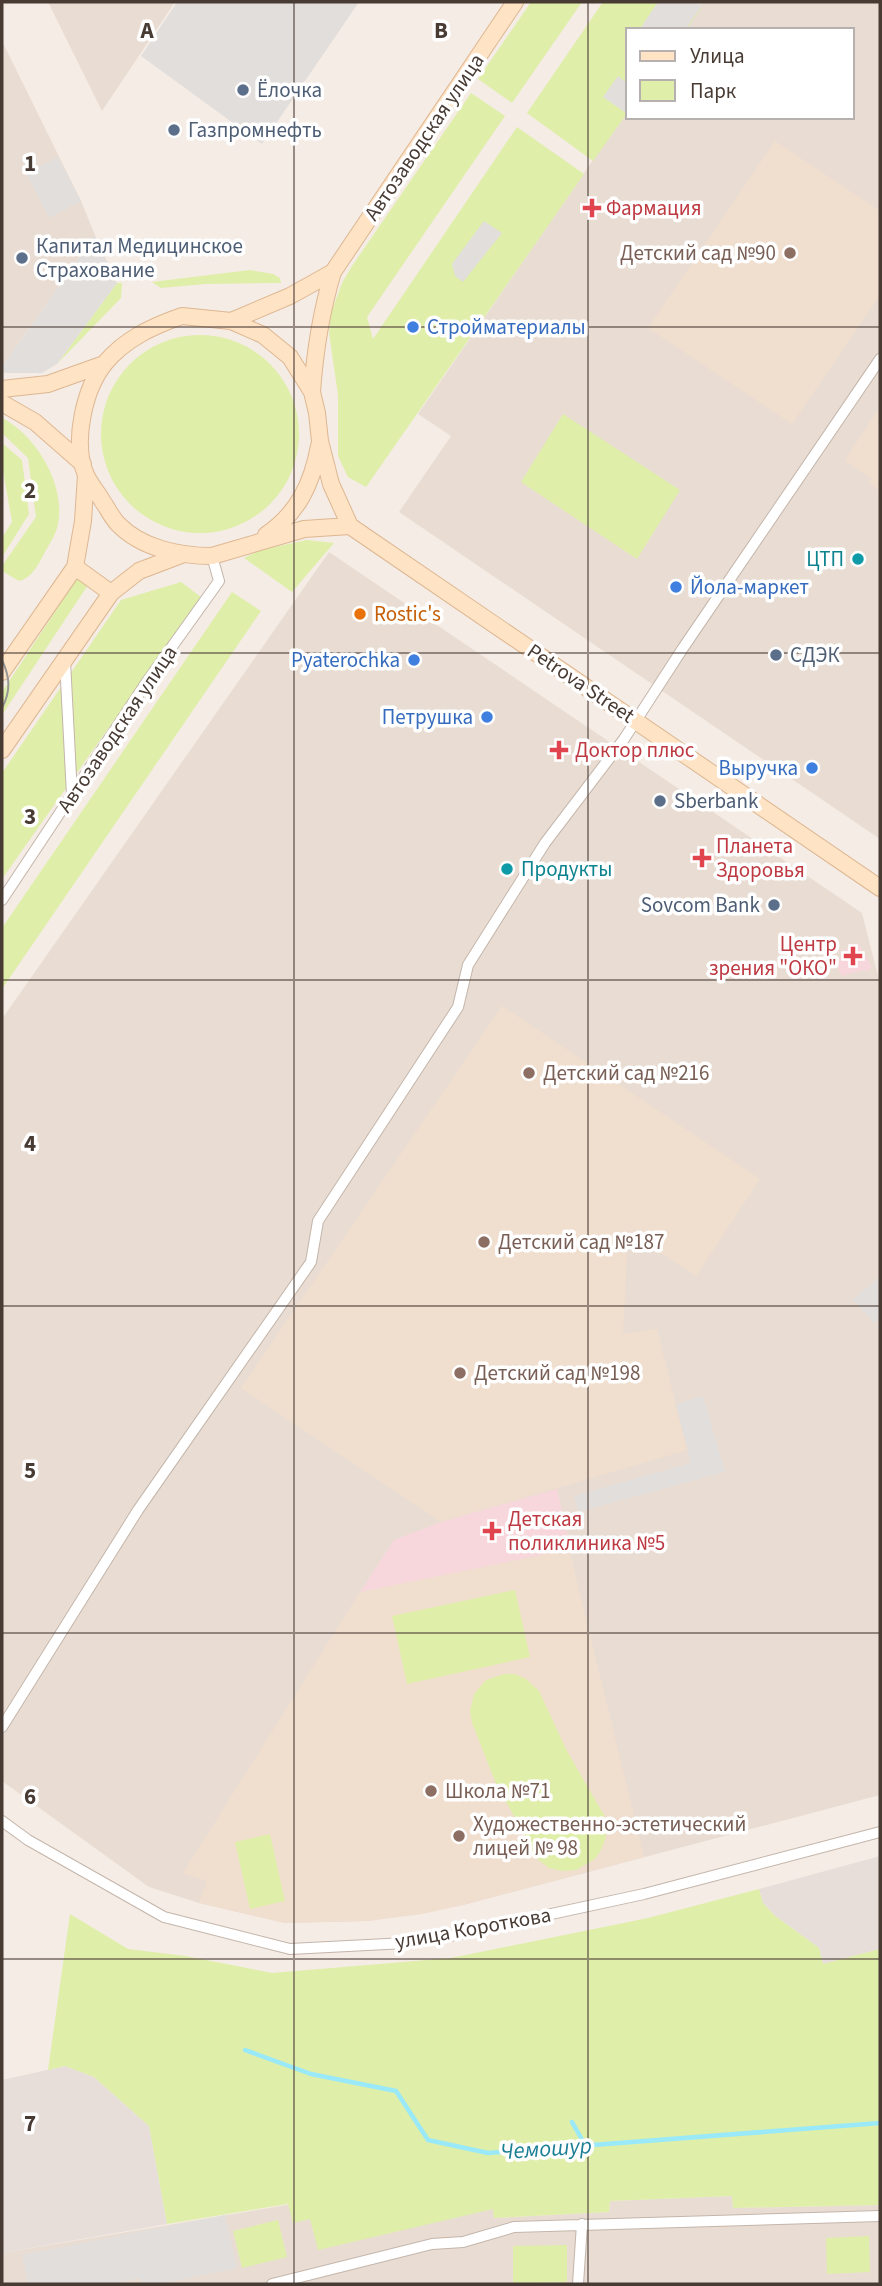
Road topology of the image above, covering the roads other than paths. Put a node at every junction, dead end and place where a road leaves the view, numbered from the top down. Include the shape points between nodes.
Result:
1 (515, 2) edge
2 (333, 272) junction
3 (231, 321) junction
4 (880, 359) edge
5 (104, 364) junction
6 (2, 389) edge
7 (312, 392) junction
8 (2, 403) edge
9 (320, 440) junction
10 (85, 470) junction
11 (350, 526) junction
12 (256, 542) junction
13 (181, 555) junction
14 (212, 556) junction
15 (75, 567) junction
16 (111, 593) junction
17 (65, 661) junction
18 (5, 667) edge
19 (636, 721) junction
20 (2, 750) edge
21 (72, 795) junction
22 (880, 888) edge
23 (2, 900) edge
24 (2, 1727) edge
25 (2, 1821) edge
26 (880, 1832) edge
27 (880, 2216) edge
28 (582, 2224) junction
29 (272, 2284) edge
30 (578, 2284) edge

1 - 2 main road, Автозаводская улица
2 - 3 main road
2 - 7 main road via 322,307
3 - 5 main road via 181,316 130,340
3 - 7 main road via 263,335 290,358
4 - 19 street
5 - 6 main road via 48,384
5 - 10 main road via 87,395 80,429
7 - 9 main road
8 - 10 main road via 36,422
9 - 11 main road via 331,484
9 - 12 main road via 302,500 282,524
10 - 13 main road via 118,524 147,544
10 - 15 main road
11 - 12 main road via 304,529
11 - 19 main road, Petrova Street
12 - 14 main road
13 - 14 main road
13 - 16 main road via 139,571
14 - 21 street, Автозаводская улица via 219,580
15 - 16 main road
15 - 18 main road
16 - 17 main road
17 - 20 main road
17 - 21 street
19 - 22 main road, Petrova Street
19 - 24 street via 545,843 468,965 458,1007 318,1222 311,1262 138,1510
21 - 23 street, Автозаводская улица
25 - 26 street, улица Короткова via 164,1917 290,1948 406,1943 483,1930 644,1894
27 - 28 street
28 - 29 street via 514,2227
28 - 30 street

